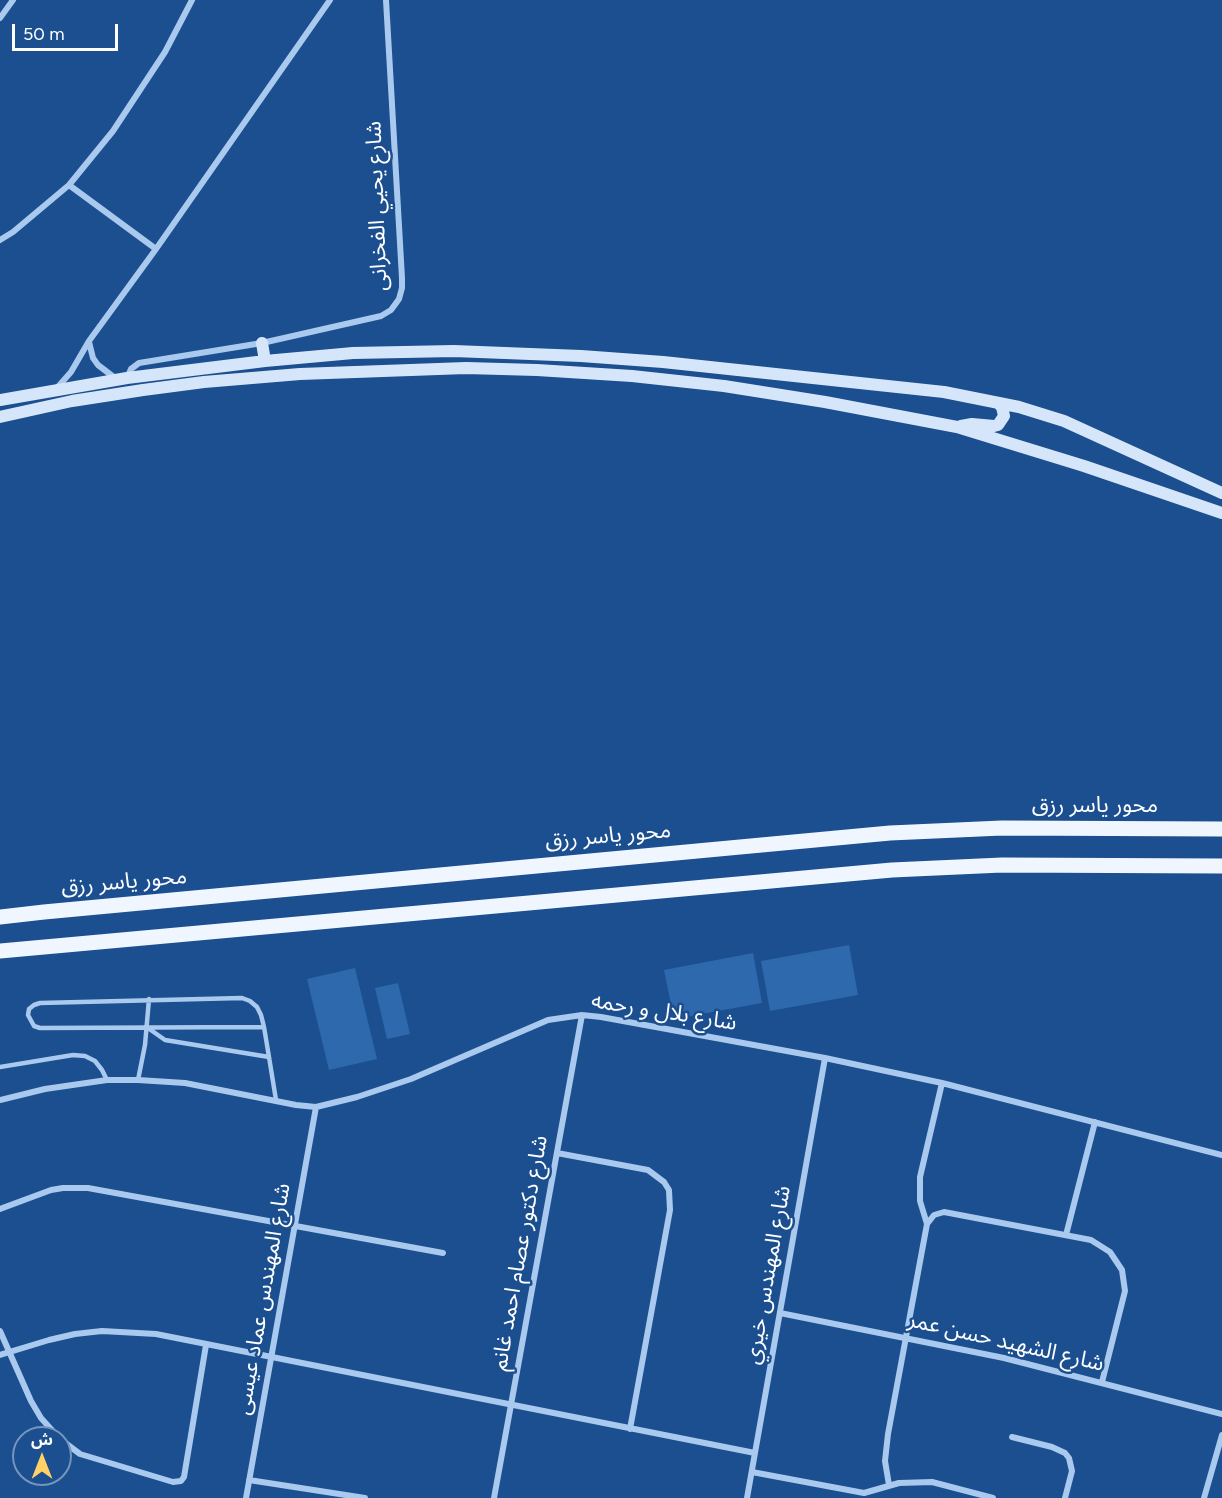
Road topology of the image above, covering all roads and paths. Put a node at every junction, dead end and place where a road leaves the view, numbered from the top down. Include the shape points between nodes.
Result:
1 (13, 0) edge
2 (192, 0) edge
3 (330, 0) edge
4 (386, 0) edge
5 (0, 18) edge
6 (69, 185) junction
7 (0, 240) edge
8 (156, 249) junction
9 (89, 341) junction
10 (262, 343) junction
11 (265, 361) junction
12 (123, 379) junction
13 (55, 390) junction
14 (0, 400) edge
15 (998, 403) junction
16 (0, 417) edge
17 (957, 427) junction
18 (1222, 493) edge
19 (1222, 513) edge
20 (1222, 829) edge
21 (1222, 866) edge
22 (0, 917) edge
23 (0, 951) edge
24 (149, 999) junction
25 (582, 1015) junction
26 (264, 1027) junction
27 (148, 1028) junction
28 (269, 1057) junction
29 (825, 1058) junction
30 (0, 1066) edge
31 (107, 1080) junction
32 (138, 1080) junction
33 (942, 1083) junction
34 (276, 1100) junction
35 (0, 1101) edge
36 (316, 1107) junction
37 (1095, 1122) junction
38 (557, 1153) junction
39 (1222, 1155) edge
40 (0, 1209) edge
41 (927, 1224) junction
42 (295, 1226) junction
43 (1066, 1235) junction
44 (443, 1253) dead end
45 (780, 1313) junction
46 (0, 1331) edge
47 (906, 1337) junction
48 (206, 1345) junction
49 (9, 1352) junction
50 (0, 1355) edge
51 (271, 1358) junction
52 (1102, 1382) junction
53 (511, 1406) junction
54 (1222, 1414) edge
55 (48, 1426) edge
56 (630, 1429) junction
57 (1222, 1435) edge
58 (1012, 1437) dead end
59 (72, 1448) edge
60 (755, 1453) junction
61 (752, 1472) junction
62 (249, 1480) junction
63 (889, 1485) junction
64 (246, 1498) edge
65 (365, 1498) edge
66 (494, 1498) edge
67 (747, 1498) edge
68 (993, 1498) edge
69 (1065, 1498) edge
70 (1204, 1498) edge

1 - 5 street
2 - 6 street via 142,89
3 - 8 street
4 - 10 street, شارع يحيي الفخرانى via 402,278 399,299 381,316
6 - 7 street
6 - 8 street
8 - 9 street
9 - 12 street via 98,365 111,376
9 - 13 street
10 - 11 street
10 - 12 street, شارع يحيي الفخرانى via 144,361
11 - 12 street
11 - 15 street via 403,351 581,356 925,390
12 - 13 street
13 - 14 street
15 - 17 street via 1004,416 998,425
15 - 18 street via 1064,421
16 - 17 street via 108,395 204,382 466,368 566,371 678,381 825,402
17 - 19 street
20 - 22 main road, محور ياسر رزق via 1002,828 890,833
21 - 23 main road via 1002,865 892,870
24 - 26 lane via 242,998 257,1007
24 - 27 lane
24 - 27 lane via 40,1003 29,1009 28,1016 40,1028
25 - 29 street, شارع بلال و رحمه
25 - 36 street, شارع بلال و رحمه via 548,1020 411,1079
25 - 38 street, شارع دكتور عصام احمد غانم
26 - 27 lane
26 - 28 lane
27 - 28 lane via 165,1040
27 - 32 lane
28 - 34 lane
29 - 33 street, شارع بلال و رحمه
29 - 45 street, شارع المهندس خيري
30 - 31 lane via 85,1056 95,1061
31 - 32 street, شارع بلال و رحمه
31 - 35 street, شارع بلال و رحمه via 45,1089
32 - 34 street, شارع بلال و رحمه via 184,1083
33 - 37 street, شارع بلال و رحمه
33 - 41 street via 920,1177 920,1201
34 - 36 street, شارع بلال و رحمه
36 - 42 street, شارع المهندس عماد عيسى
37 - 39 street, شارع بلال و رحمه
37 - 43 street
38 - 53 street, شارع دكتور عصام احمد غانم
38 - 56 street via 648,1170 669,1190 670,1210
40 - 42 street via 45,1192 76,1187
41 - 43 street via 934,1215 944,1212
41 - 47 street
42 - 44 street
42 - 51 street, شارع المهندس عماد عيسى
43 - 52 street via 1091,1240 1110,1252 1125,1280
45 - 47 street, شارع الشهيد حسن عمر
45 - 60 street, شارع المهندس خيري
46 - 49 street
47 - 52 street, شارع الشهيد حسن عمر
47 - 63 street via 886,1448
48 - 49 street via 156,1334 102,1331
48 - 51 street
48 - 59 street via 181,1481 176,1483 80,1454
49 - 50 street
49 - 55 street via 31,1401
51 - 53 street
51 - 62 street, شارع المهندس عماد عيسى
52 - 54 street, شارع الشهيد حسن عمر
53 - 56 street
53 - 66 street, شارع دكتور عصام احمد غانم
56 - 60 street
57 - 70 street
58 - 69 street via 1065,1453 1072,1471
60 - 61 street, شارع المهندس خيري
61 - 63 street via 856,1492 871,1492
61 - 67 street, شارع المهندس خيري
62 - 64 street, شارع المهندس عماد عيسى
62 - 65 street
63 - 68 street via 932,1482

